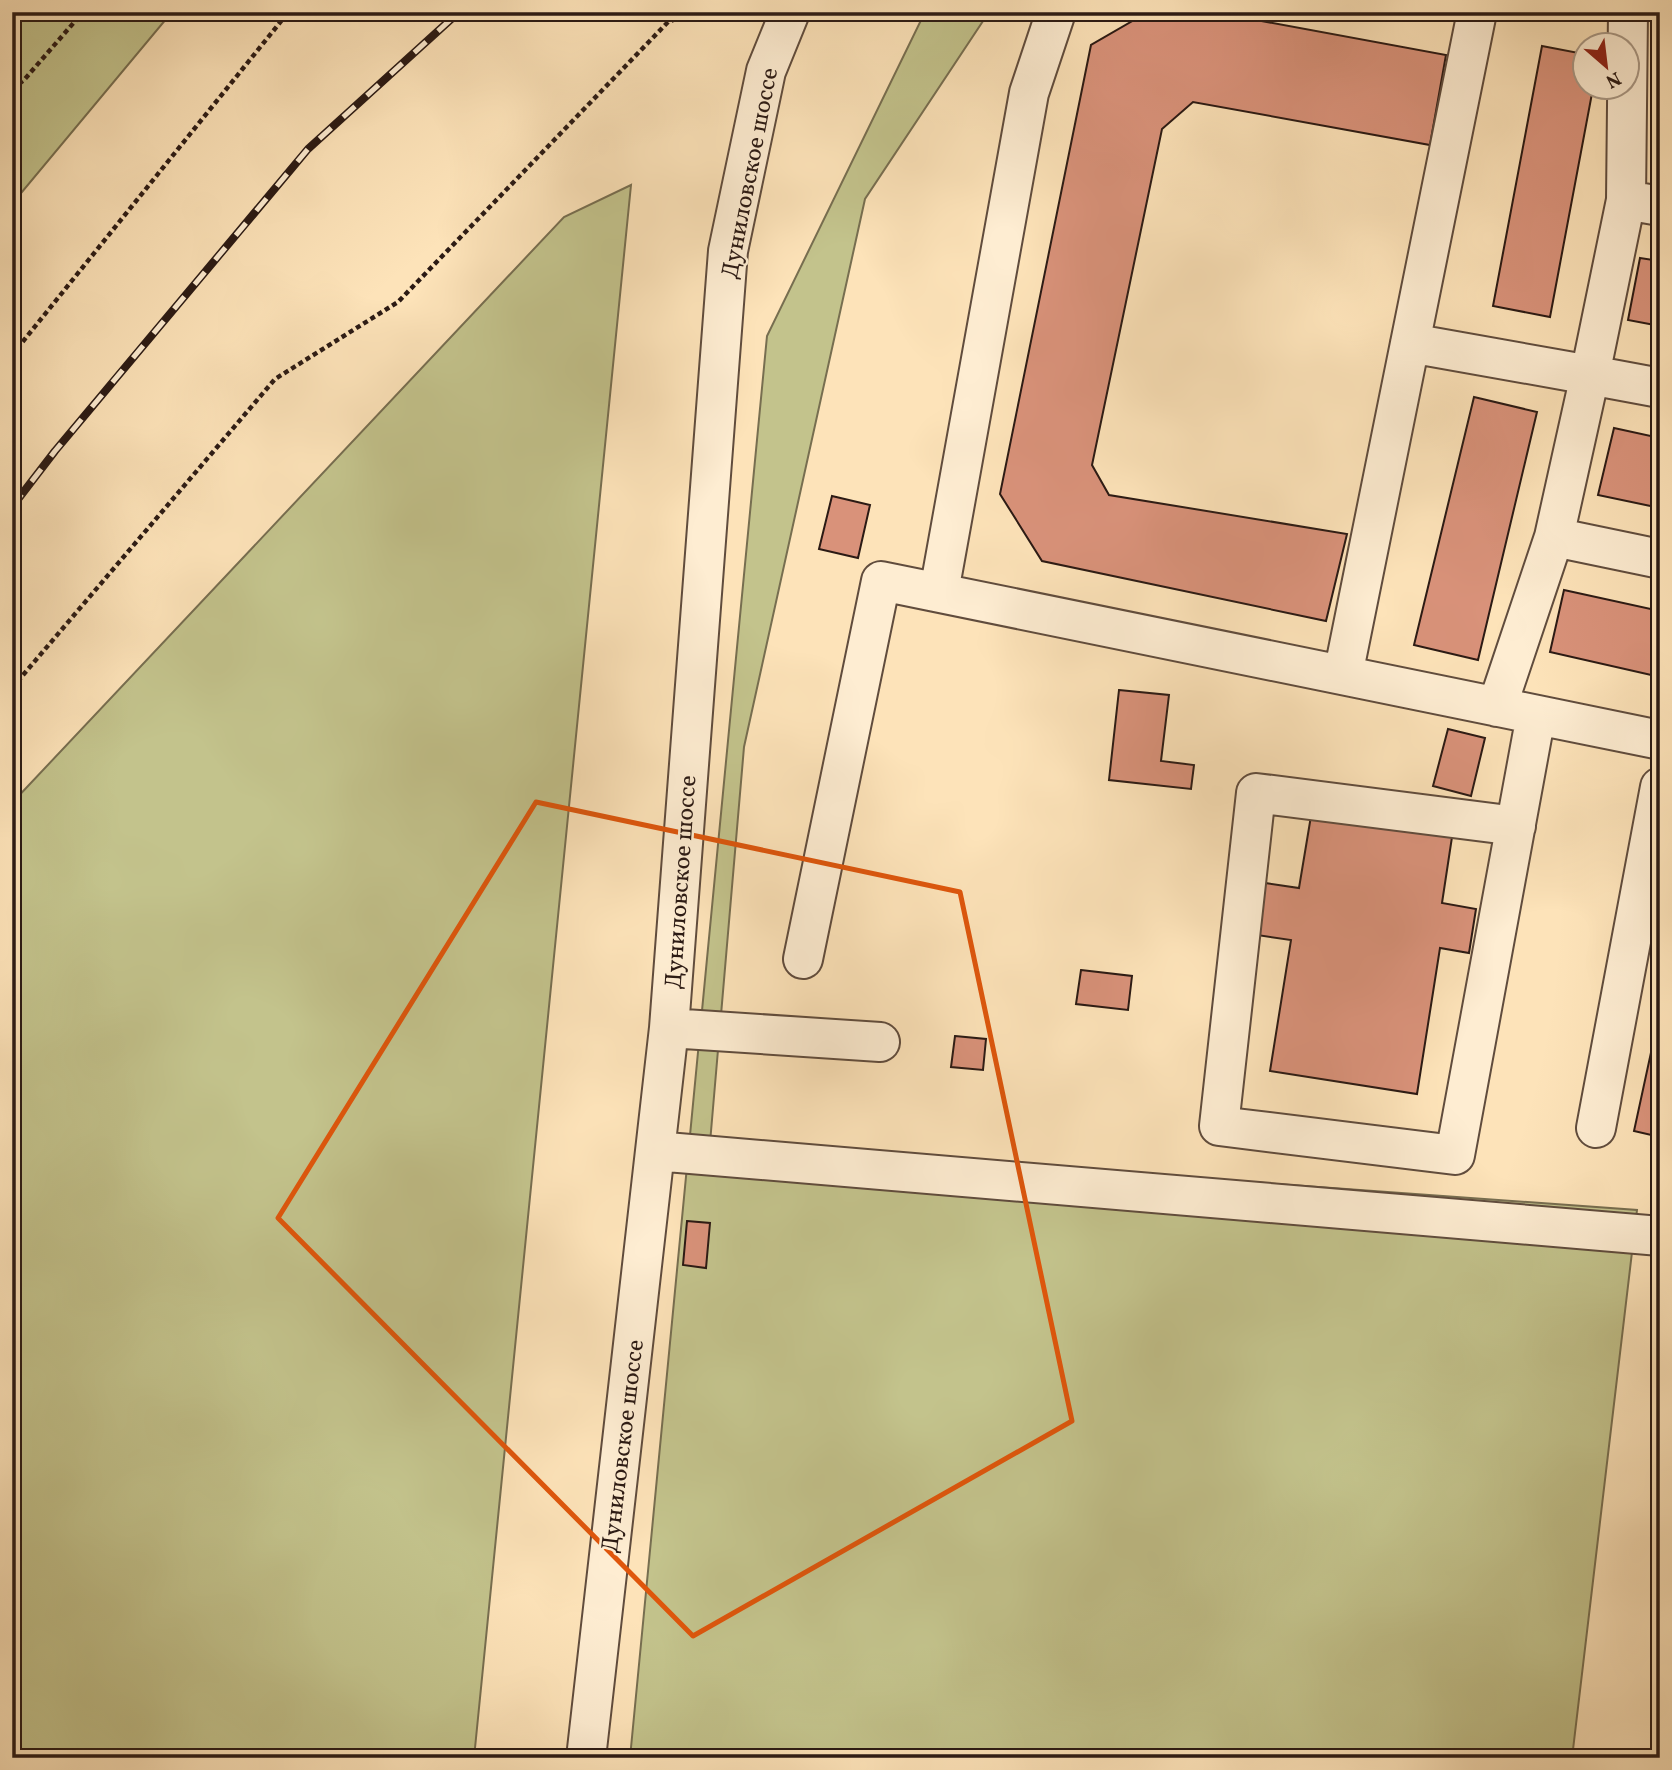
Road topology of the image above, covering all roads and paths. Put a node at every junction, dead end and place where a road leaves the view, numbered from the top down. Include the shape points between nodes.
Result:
1 (83, 12) edge
2 (293, 12) edge
3 (694, 12) edge
4 (790, 12) edge
5 (1056, 12) edge
6 (1477, 12) edge
7 (1628, 12) edge
8 (12, 89) edge
9 (1643, 203) edge
10 (1410, 343) junction
11 (12, 355) edge
12 (1590, 375) junction
13 (1660, 388) edge
14 (1554, 537) junction
15 (1660, 559) edge
16 (939, 592) junction
17 (1343, 675) junction
18 (12, 688) edge
19 (1497, 707) junction
20 (1536, 715) junction
21 (1660, 740) edge
22 (1660, 787) edge
23 (1516, 826) junction
24 (803, 959) dead end
25 (669, 1028) junction
26 (880, 1042) dead end
27 (1596, 1128) dead end
28 (655, 1151) junction
29 (1660, 1236) edge
30 (586, 1758) edge

1 - 8 path
2 - 11 path
3 - 18 path via 668,22 398,302 275,379
4 - 25 street, Дуниловское шоссе via 766,71 728,251
5 - 16 street via 1029,93
6 - 10 street
7 - 9 street
9 - 12 street
10 - 12 street
10 - 17 street
12 - 13 street
12 - 14 street
14 - 15 street
14 - 19 street
16 - 17 street
16 - 24 street via 881,581
17 - 19 street
19 - 20 street
20 - 21 street
20 - 23 street
22 - 27 street
23 - 23 street via 1455,1155 1219,1126 1256,793
25 - 26 street
25 - 28 street, Дуниловское шоссе
28 - 29 street
28 - 30 street, Дуниловское шоссе

